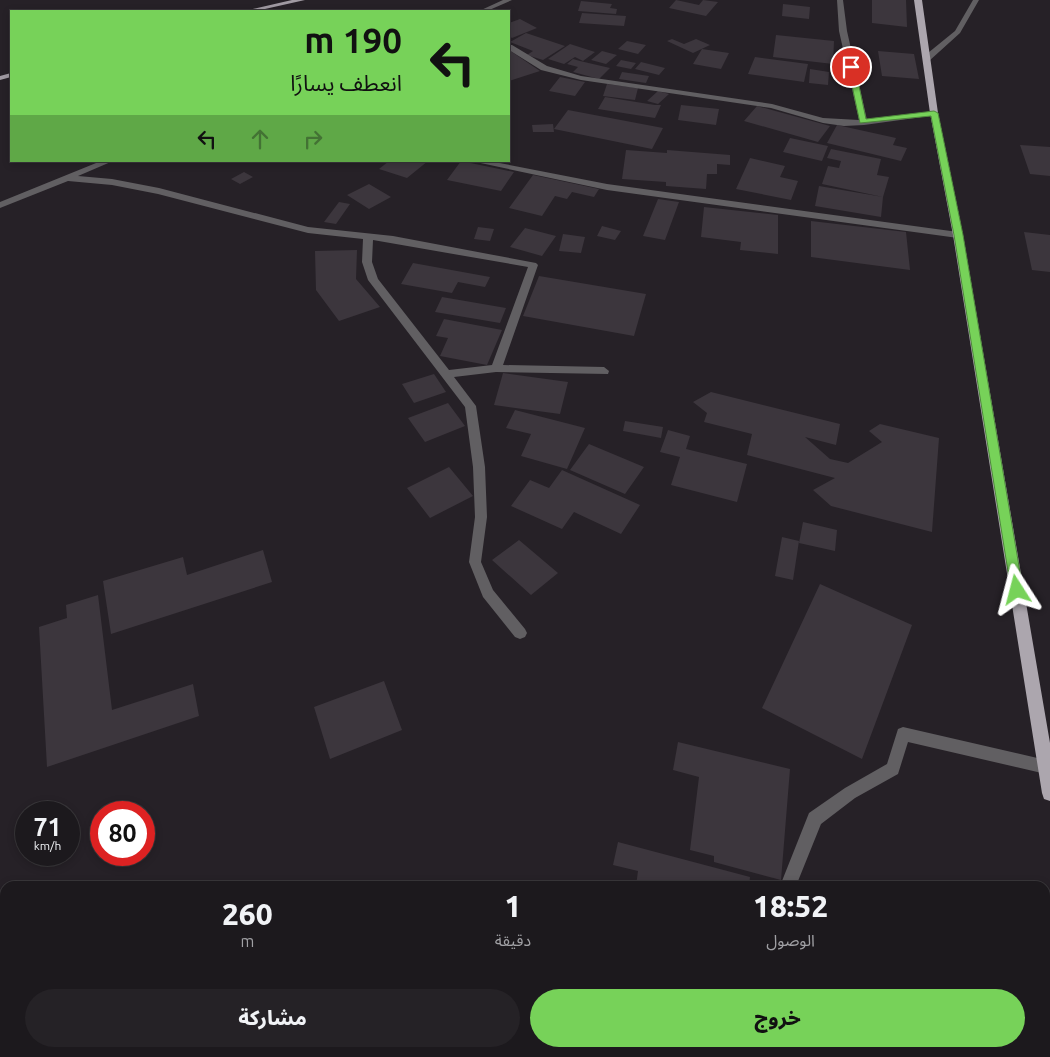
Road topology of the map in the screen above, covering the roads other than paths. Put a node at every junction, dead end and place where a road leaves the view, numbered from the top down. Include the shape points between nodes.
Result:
1 (302, 0) edge
2 (510, 0) edge
3 (840, 0) edge
4 (918, 0) edge
5 (976, 1) edge
6 (252, 10) edge
7 (485, 10) edge
8 (510, 48) edge
9 (926, 59) junction
10 (934, 113) junction
11 (863, 121) junction
12 (107, 162) edge
13 (480, 162) edge
14 (67, 178) junction
15 (0, 205) edge
16 (958, 235) junction
17 (368, 236) junction
18 (496, 368) junction
19 (604, 371) dead end
20 (446, 374) junction
21 (520, 633) dead end
22 (1046, 768) junction
23 (1050, 793) edge
24 (790, 881) edge

1 - 6 main road
2 - 7 street
3 - 11 street via 843,31
4 - 9 highway
5 - 9 street via 958,32
8 - 11 street via 544,68 581,78 772,106 828,121
9 - 10 highway
10 - 11 street
10 - 16 highway
12 - 14 street
13 - 16 street via 626,190
14 - 15 street
14 - 17 street via 159,191 308,230
16 - 22 highway
17 - 18 street via 533,265
17 - 20 street via 366,262 373,280
18 - 19 street
18 - 20 street
20 - 21 street via 470,406 479,466 481,517 475,562 488,593
22 - 23 highway
22 - 24 street via 903,734 893,769 850,793 815,819

